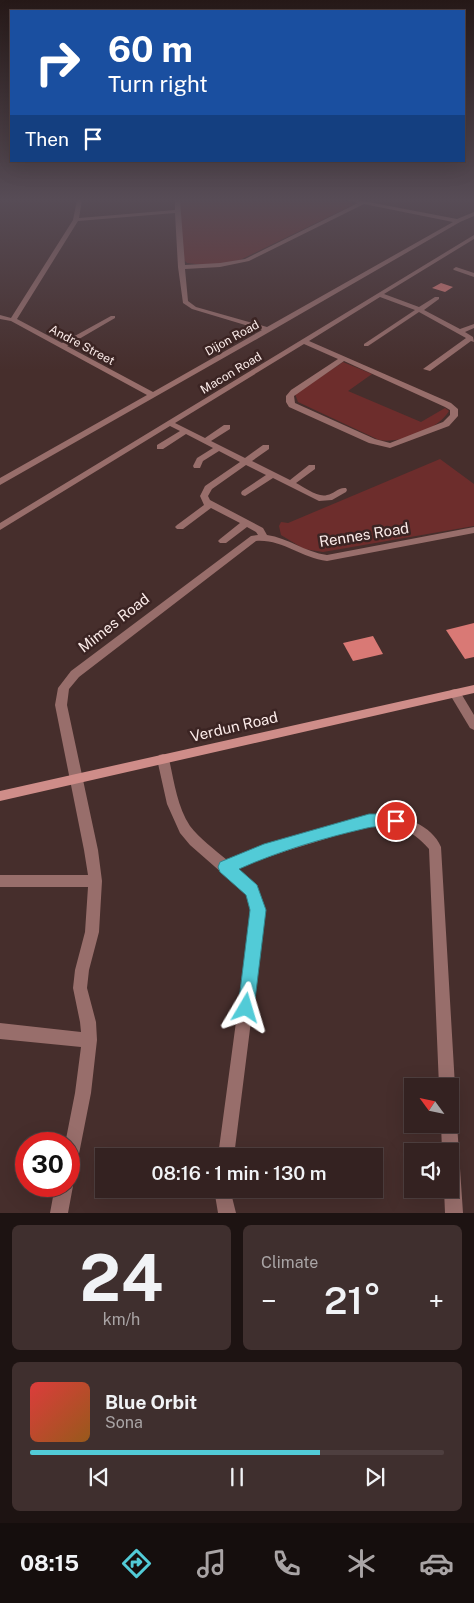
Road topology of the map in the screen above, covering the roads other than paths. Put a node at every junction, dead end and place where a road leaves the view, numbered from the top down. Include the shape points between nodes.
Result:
1 (53, 257) edge
2 (180, 257) edge
3 (254, 257) edge
4 (396, 257) edge
5 (444, 257) edge
6 (181, 267) junction
7 (456, 269) dead end
8 (474, 275) edge
9 (380, 295) junction
10 (437, 298) dead end
11 (418, 309) junction
12 (0, 317) edge
13 (113, 317) dead end
14 (13, 320) junction
15 (474, 326) edge
16 (268, 330) junction
17 (459, 332) junction
18 (473, 339) edge
19 (306, 342) junction
20 (366, 345) dead end
21 (62, 346) junction
22 (343, 359) junction
23 (427, 369) dead end
24 (153, 395) junction
25 (169, 424) junction
26 (226, 427) dead end
27 (186, 431) junction
28 (205, 441) junction
29 (160, 447) dead end
30 (267, 447) dead end
31 (219, 448) junction
32 (247, 461) junction
33 (197, 466) dead end
34 (313, 467) dead end
35 (273, 474) junction
36 (0, 482) edge
37 (291, 484) junction
38 (343, 490) dead end
39 (245, 494) dead end
40 (211, 504) junction
41 (246, 523) junction
42 (0, 527) edge
43 (180, 527) dead end
44 (474, 530) edge
45 (263, 536) junction
46 (223, 541) dead end
47 (474, 689) edge
48 (455, 693) junction
49 (474, 725) edge
50 (163, 759) junction
51 (76, 778) junction
52 (0, 796) edge
53 (226, 867) junction
54 (0, 881) edge
55 (95, 881) junction
56 (0, 1030) edge
57 (89, 1040) junction
58 (447, 1078) edge
59 (75, 1132) edge
60 (450, 1133) edge
61 (227, 1148) edge
62 (62, 1197) edge
63 (223, 1198) edge
64 (59, 1213) edge
65 (227, 1213) edge
66 (454, 1213) edge

1 - 14 street
2 - 6 street
3 - 6 street via 220,266
4 - 16 street, Dijon Road
5 - 9 street, Macon Road
6 - 16 street via 183,299 188,306
7 - 8 street
9 - 11 street
9 - 19 street, Macon Road
10 - 11 street
11 - 17 street
11 - 20 street
12 - 14 street, Andre Street
13 - 21 street
14 - 21 street, Andre Street
15 - 17 street
16 - 24 street, Dijon Road
17 - 18 street
18 - 23 street
19 - 22 street
19 - 25 street, Macon Road
21 - 24 street, Andre Street
22 - 22 street via 448,405 454,409 454,416 446,424 390,446 292,405 290,396 294,392
24 - 36 street, Dijon Road
25 - 27 street
25 - 42 street, Macon Road
26 - 28 street
27 - 28 street
27 - 29 street
28 - 31 street
30 - 32 street
31 - 32 street
31 - 33 street via 200,460
32 - 35 street
32 - 40 street via 206,490 204,499
34 - 37 street
35 - 37 street
35 - 39 street
37 - 38 street via 322,499
40 - 41 street, Rennes Road
40 - 43 street
41 - 45 street, Rennes Road via 262,532
41 - 46 street
44 - 45 street, Rennes Road via 327,558 310,555 273,537
45 - 51 street, Mimes Road via 244,544 70,680 61,705
47 - 48 street, Verdun Road
48 - 49 street
48 - 50 street, Verdun Road
50 - 51 street, Verdun Road
50 - 53 street via 173,804 184,829
51 - 52 street, Verdun Road
51 - 55 street, Mimes Road
53 - 58 street via 264,851 369,821 383,819 406,823 427,836 435,847
53 - 61 street via 252,890 258,910
54 - 55 street
55 - 57 street, Mimes Road via 92,932 80,988
56 - 57 street
57 - 59 street, Mimes Road
60 - 66 street
62 - 64 street
63 - 65 street

